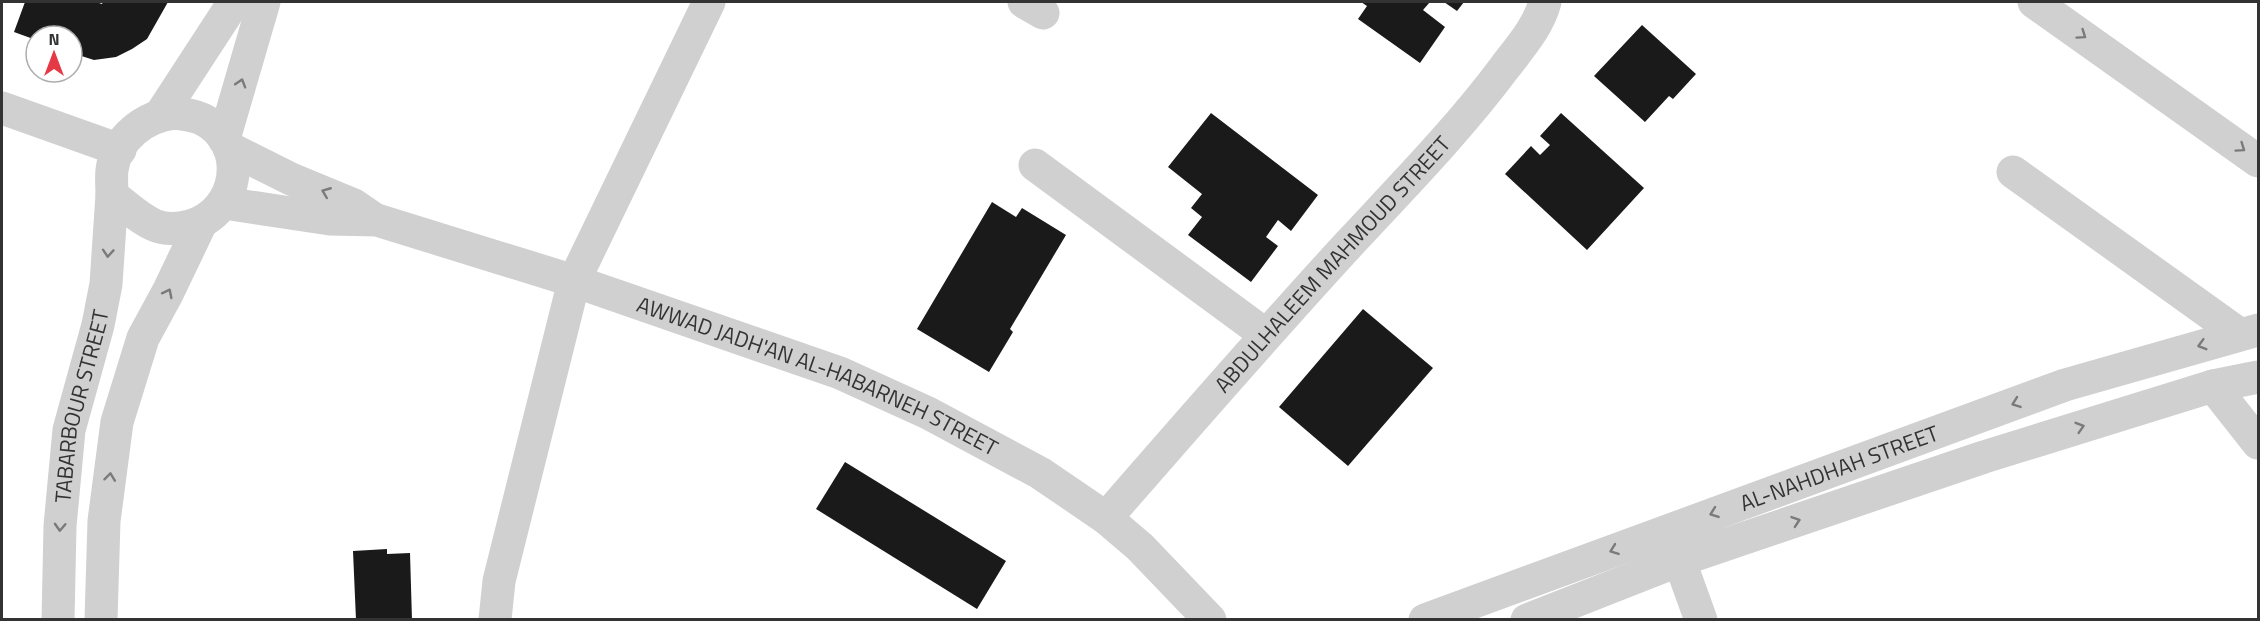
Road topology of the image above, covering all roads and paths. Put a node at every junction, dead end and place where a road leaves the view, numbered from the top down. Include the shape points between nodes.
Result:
1 (234, 2) edge
2 (264, 2) edge
3 (709, 2) edge
4 (1545, 2) edge
5 (2034, 2) edge
6 (2, 108) edge
7 (161, 114) junction
8 (226, 144) junction
9 (120, 150) junction
10 (2259, 161) edge
11 (1035, 165) dead end
12 (2013, 172) dead end
13 (112, 195) junction
14 (213, 213) junction
15 (377, 220) junction
16 (574, 280) junction
17 (2249, 332) edge
18 (1266, 335) junction
19 (2259, 377) edge
20 (2212, 386) junction
21 (2259, 443) edge
22 (1106, 518) junction
23 (1675, 545) junction
24 (58, 620) edge
25 (101, 620) edge
26 (495, 620) edge
27 (1210, 620) edge
28 (1425, 620) edge
29 (1527, 620) edge
30 (1701, 620) edge

1 - 7 street
8 -> 2 street
3 - 16 street
4 - 18 street, ABDULHALEEM MAHMOUD STREET via 1533,30 1492,85
5 -> 10 street
6 - 9 street
7 - 8 street via 189,114 203,119
7 - 9 street via 143,122
8 - 14 street via 233,162 231,190
15 -> 8 street, AWWAD JADH'AN AL-HABARNEH STREET via 354,205 291,179
9 - 13 street via 112,172
11 - 18 street
12 - 17 street
13 - 14 street via 154,226 178,230
13 -> 24 street, TABARBOUR STREET via 106,284 69,430 60,526
14 - 15 street, AWWAD JADH'AN AL-HABARNEH STREET
25 -> 14 street, TABARBOUR STREET via 104,521 117,422 143,338
15 - 16 street, AWWAD JADH'AN AL-HABARNEH STREET
16 - 22 street, AWWAD JADH'AN AL-HABARNEH STREET via 804,359 888,393 1040,473
16 - 26 street via 499,581
17 -> 23 street, AL-NAHDHAH STREET via 2065,385
18 - 22 street, ABDULHALEEM MAHMOUD STREET
19 - 20 street, AL-NAHDHAH STREET
20 - 21 street
23 -> 20 street, AL-NAHDHAH STREET via 1984,457
22 - 27 street, AWWAD JADH'AN AL-HABARNEH STREET
23 -> 28 street, AL-NAHDHAH STREET
23 - 29 street, AL-NAHDHAH STREET
23 - 30 street

